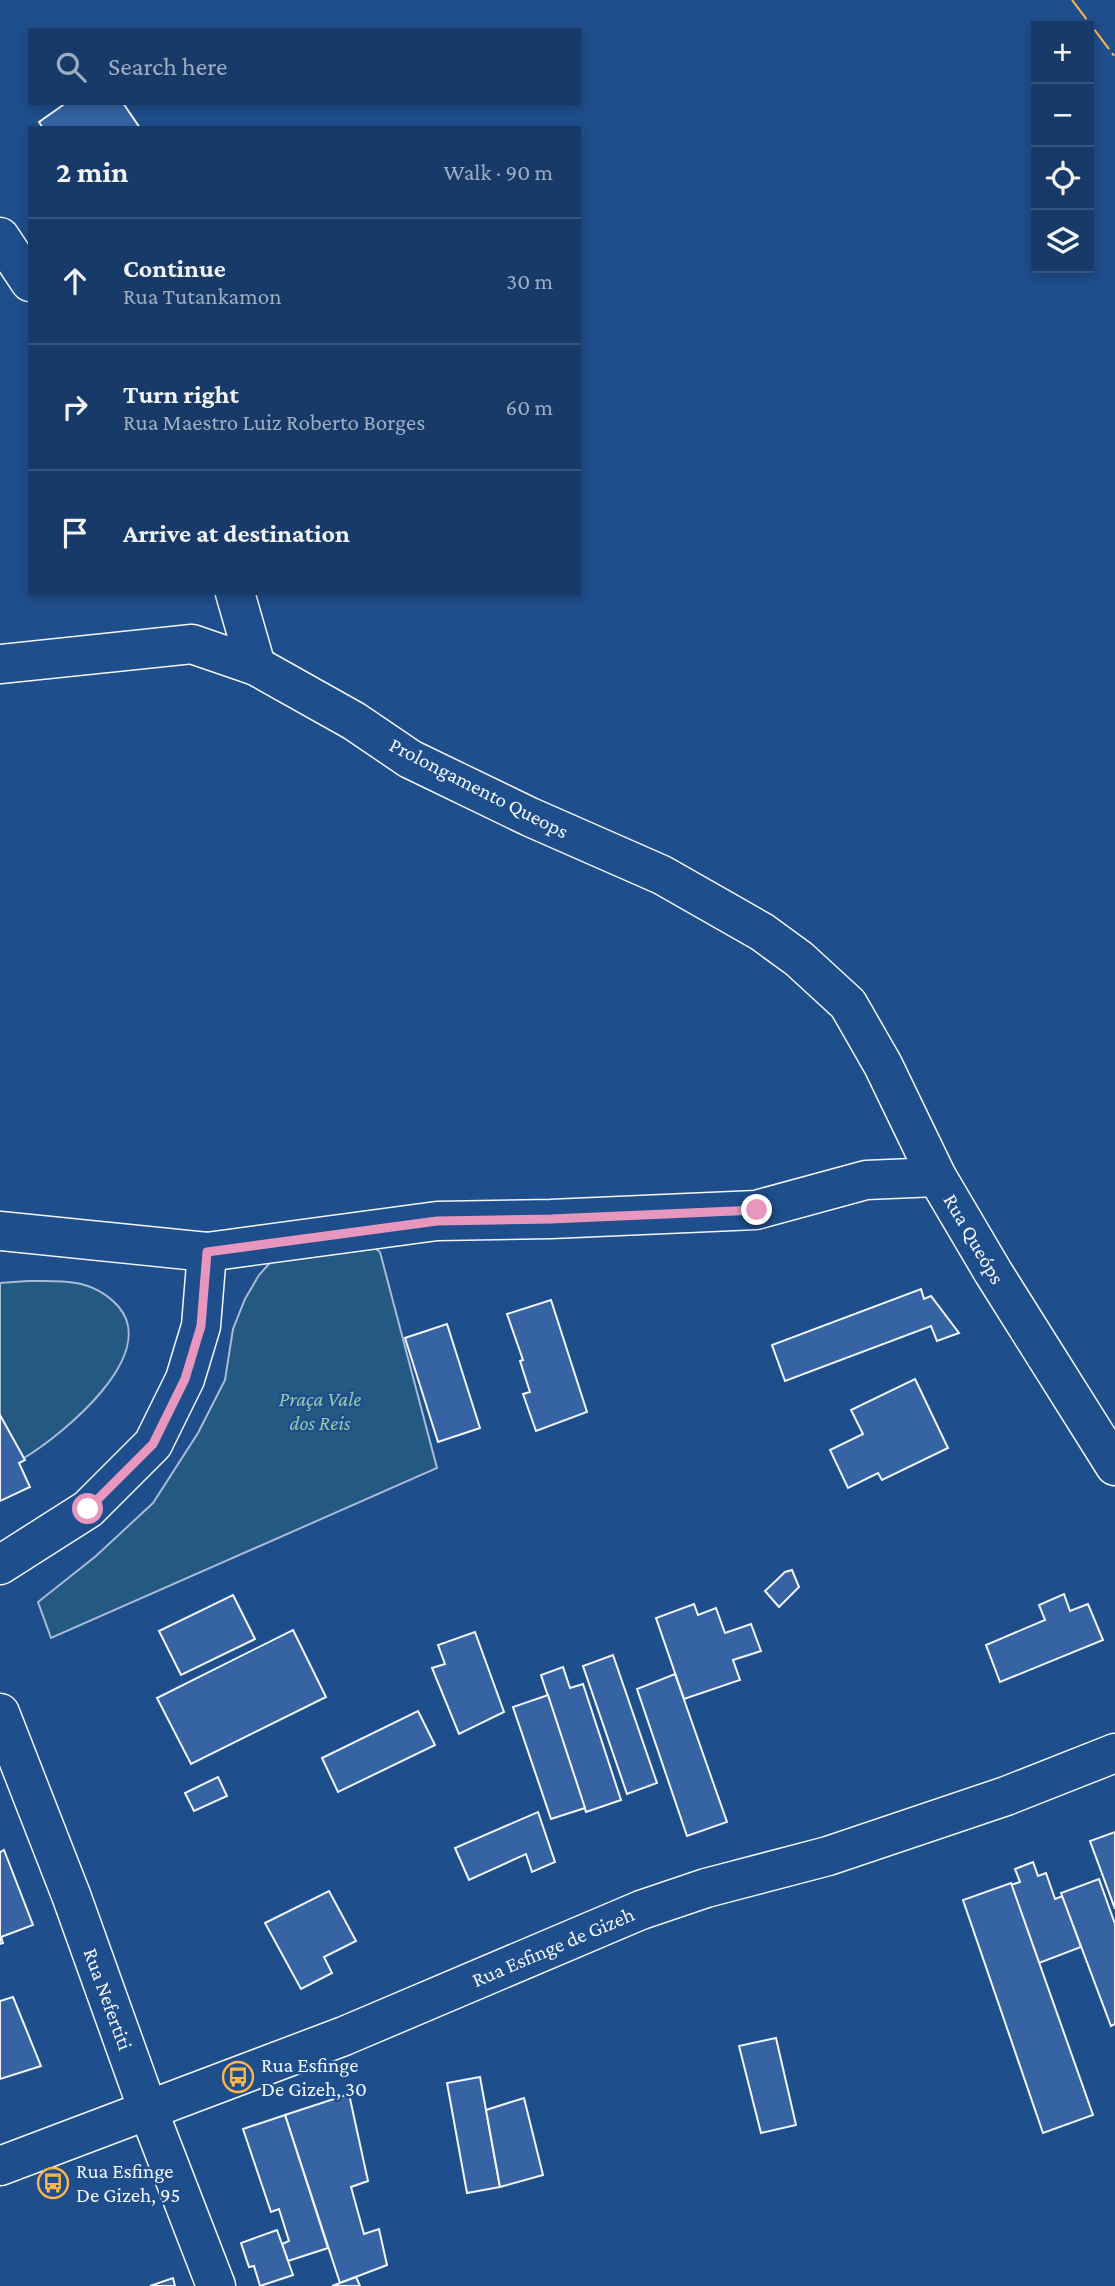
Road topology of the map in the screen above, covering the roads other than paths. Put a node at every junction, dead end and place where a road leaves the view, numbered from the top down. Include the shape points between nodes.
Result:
1 (0, 237) edge
2 (28, 279) edge
3 (236, 595) edge
4 (0, 664) edge
5 (256, 666) junction
6 (848, 1004) joint
7 (937, 1177) junction
8 (0, 1231) edge
9 (207, 1252) junction
10 (1115, 1466) edge
11 (0, 1565) edge
12 (0, 1713) edge
13 (1115, 1753) edge
14 (148, 2110) junction
15 (0, 2165) edge
16 (216, 2286) edge

1 - 2 street
3 - 5 street
4 - 5 street, Prolongamento Queops via 192,645
5 - 6 street, Prolongamento Queops via 411,758 662,875 762,932
6 - 7 street, Rua Queóps
7 - 9 street via 866,1180 757,1210 437,1221
7 - 10 street, Rua Queóps
8 - 9 street
9 - 11 street via 201,1326 185,1379 153,1444 88,1509
12 - 14 street, Rua Nefertiti
13 - 14 street, Rua Esfinge de Gizeh via 841,1852 642,1910 344,2036
14 - 15 street, Rua Esfinge de Gizeh
14 - 16 street, Rua Nefertiti

